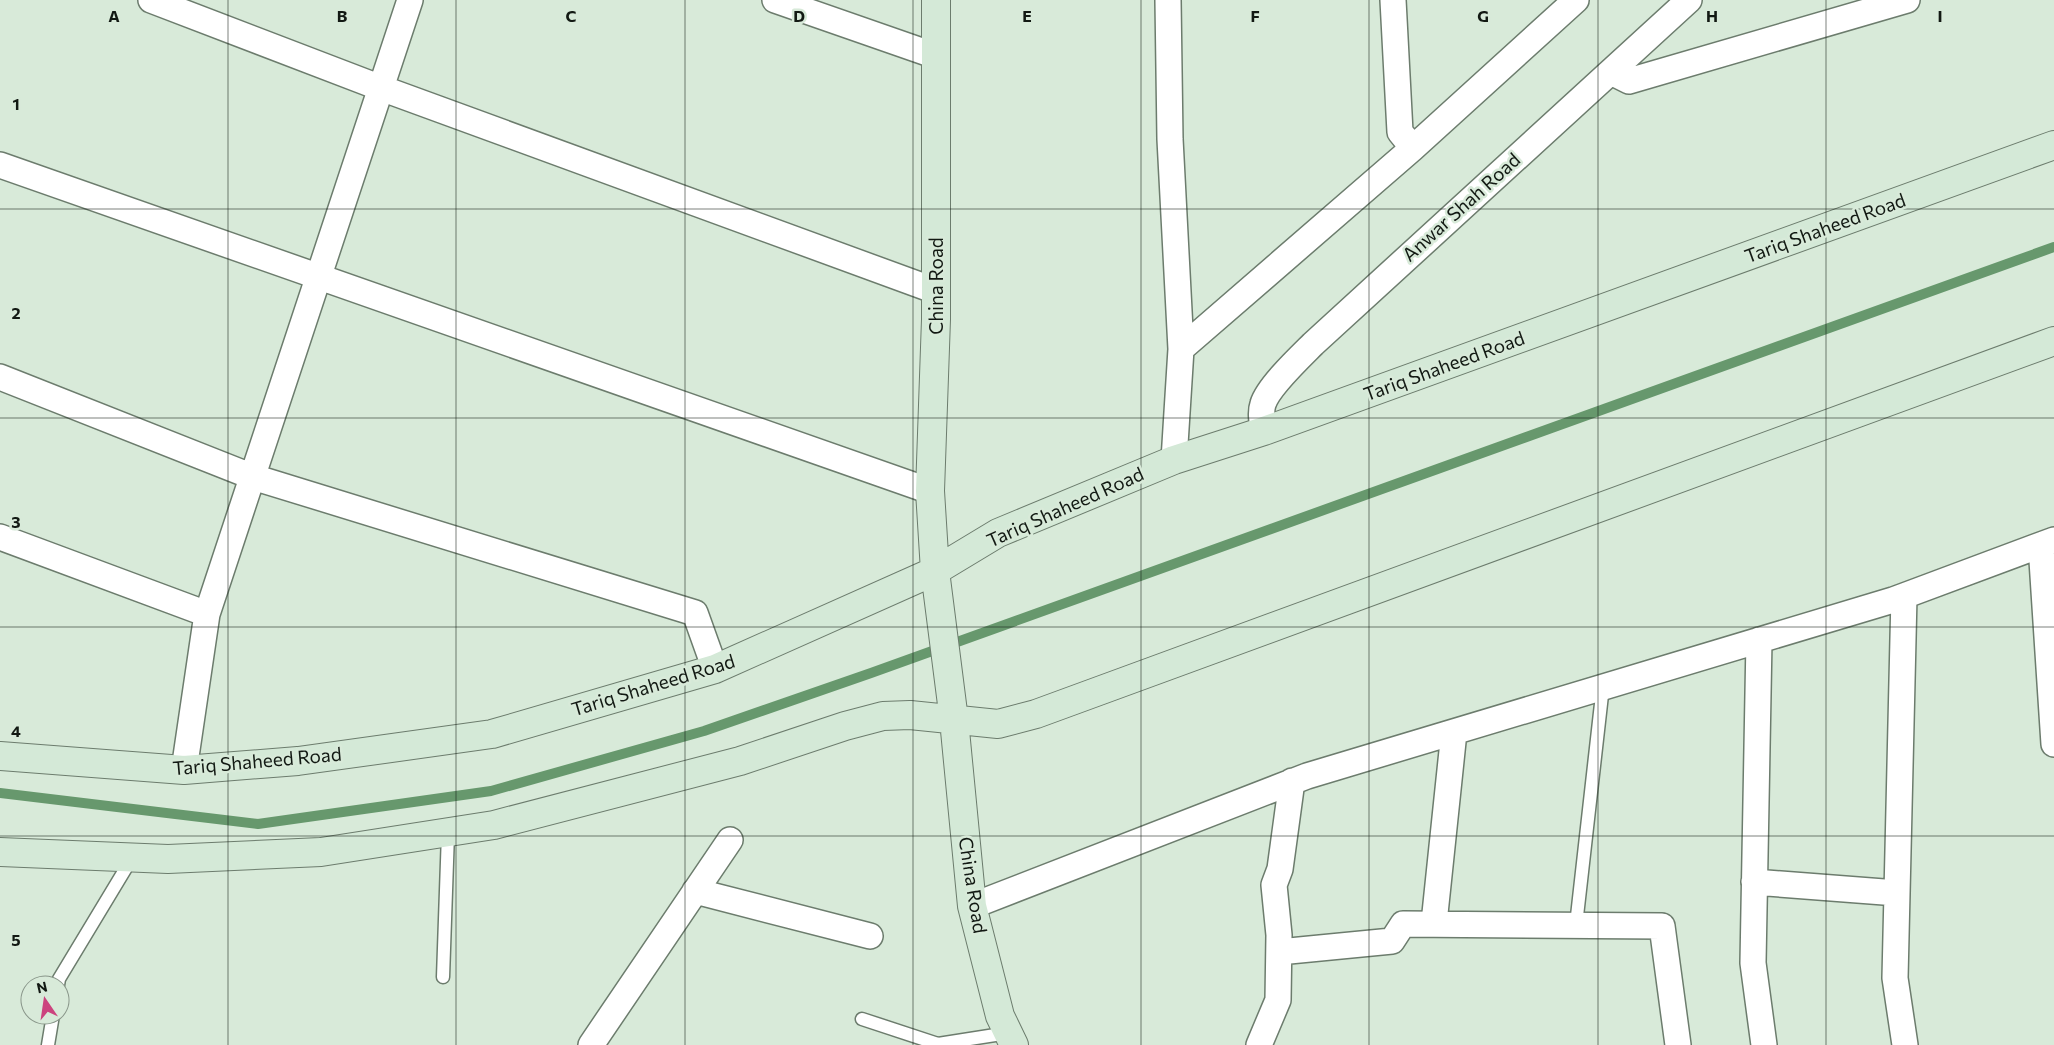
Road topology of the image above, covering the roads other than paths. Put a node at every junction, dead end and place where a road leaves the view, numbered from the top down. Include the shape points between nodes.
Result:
1 (151, 0) edge
2 (410, 0) edge
3 (775, 0) edge
4 (936, 0) edge
5 (1168, 0) edge
6 (1393, 0) edge
7 (1576, 0) edge
8 (1689, 0) edge
9 (1907, 0) edge
10 (936, 56) junction
11 (1611, 72) junction
12 (381, 88) junction
13 (2054, 145) edge
14 (1412, 148) junction
15 (0, 165) edge
16 (318, 278) junction
17 (936, 291) junction
18 (2054, 341) edge
19 (1181, 349) junction
20 (0, 377) edge
21 (1264, 431) junction
22 (1174, 460) junction
23 (253, 477) junction
24 (930, 491) junction
25 (0, 537) edge
26 (2047, 543) edge
27 (936, 571) junction
28 (1904, 596) junction
29 (207, 614) junction
30 (1759, 640) junction
31 (715, 669) junction
32 (1603, 686) junction
33 (954, 720) junction
34 (1454, 732) junction
35 (2054, 744) edge
36 (0, 756) edge
37 (184, 770) junction
38 (1292, 781) junction
39 (448, 833) junction
40 (730, 840) dead end
41 (0, 852) edge
42 (132, 858) junction
43 (1754, 882) junction
44 (696, 891) junction
45 (1897, 893) junction
46 (972, 906) junction
47 (1434, 924) junction
48 (1576, 925) junction
49 (870, 936) dead end
50 (1279, 952) junction
51 (61, 975) edge
52 (443, 977) dead end
53 (862, 1019) dead end
54 (51, 1025) edge
55 (1011, 1039) edge
56 (48, 1045) edge
57 (591, 1045) edge
58 (1259, 1045) edge
59 (1678, 1045) edge
60 (1764, 1045) edge
61 (1905, 1045) edge

1 - 12 street
2 - 12 street
3 - 10 street
4 - 10 main road, China Road
5 - 19 street via 1170,139
6 - 14 street via 1400,132
7 - 14 street
8 - 11 street, Anwar Shah Road
9 - 11 street via 1629,81
10 - 17 main road, China Road
11 - 21 street, Anwar Shah Road via 1312,344 1282,376 1263,403
12 - 16 street
12 - 17 street
13 - 21 main road, Tariq Shaheed Road
14 - 19 street
15 - 16 street
16 - 23 street
16 - 24 street
17 - 24 main road, China Road
18 - 33 main road via 1036,714 998,724
19 - 22 street
20 - 23 street
21 - 22 main road, Tariq Shaheed Road
22 - 27 main road, Tariq Shaheed Road via 998,534
23 - 29 street
23 - 31 street via 695,613
24 - 27 main road, China Road
25 - 29 street
26 - 28 street
26 - 35 street
27 - 31 main road, Tariq Shaheed Road
27 - 33 main road, China Road
28 - 30 street
28 - 45 street
29 - 37 street
30 - 32 street
30 - 43 street
31 - 37 main road, Tariq Shaheed Road via 492,734 298,761
32 - 34 street
32 - 48 lane
33 - 39 main road via 910,715 883,716 740,762 494,825
33 - 46 main road, China Road
34 - 38 street
34 - 47 street
36 - 37 main road, Tariq Shaheed Road
38 - 46 street
38 - 50 street via 1280,869 1274,885
39 - 42 main road via 321,852
39 - 52 lane
40 - 44 street
41 - 42 main road
42 - 51 lane
43 - 45 street
43 - 60 street via 1753,963
44 - 49 street
44 - 57 street
45 - 61 street via 1895,978
46 - 55 main road, China Road via 1000,1016
47 - 48 street
47 - 50 street via 1403,924 1392,941
48 - 59 street via 1662,926
50 - 58 street via 1278,1000
53 - 55 lane via 938,1044
54 - 56 lane

